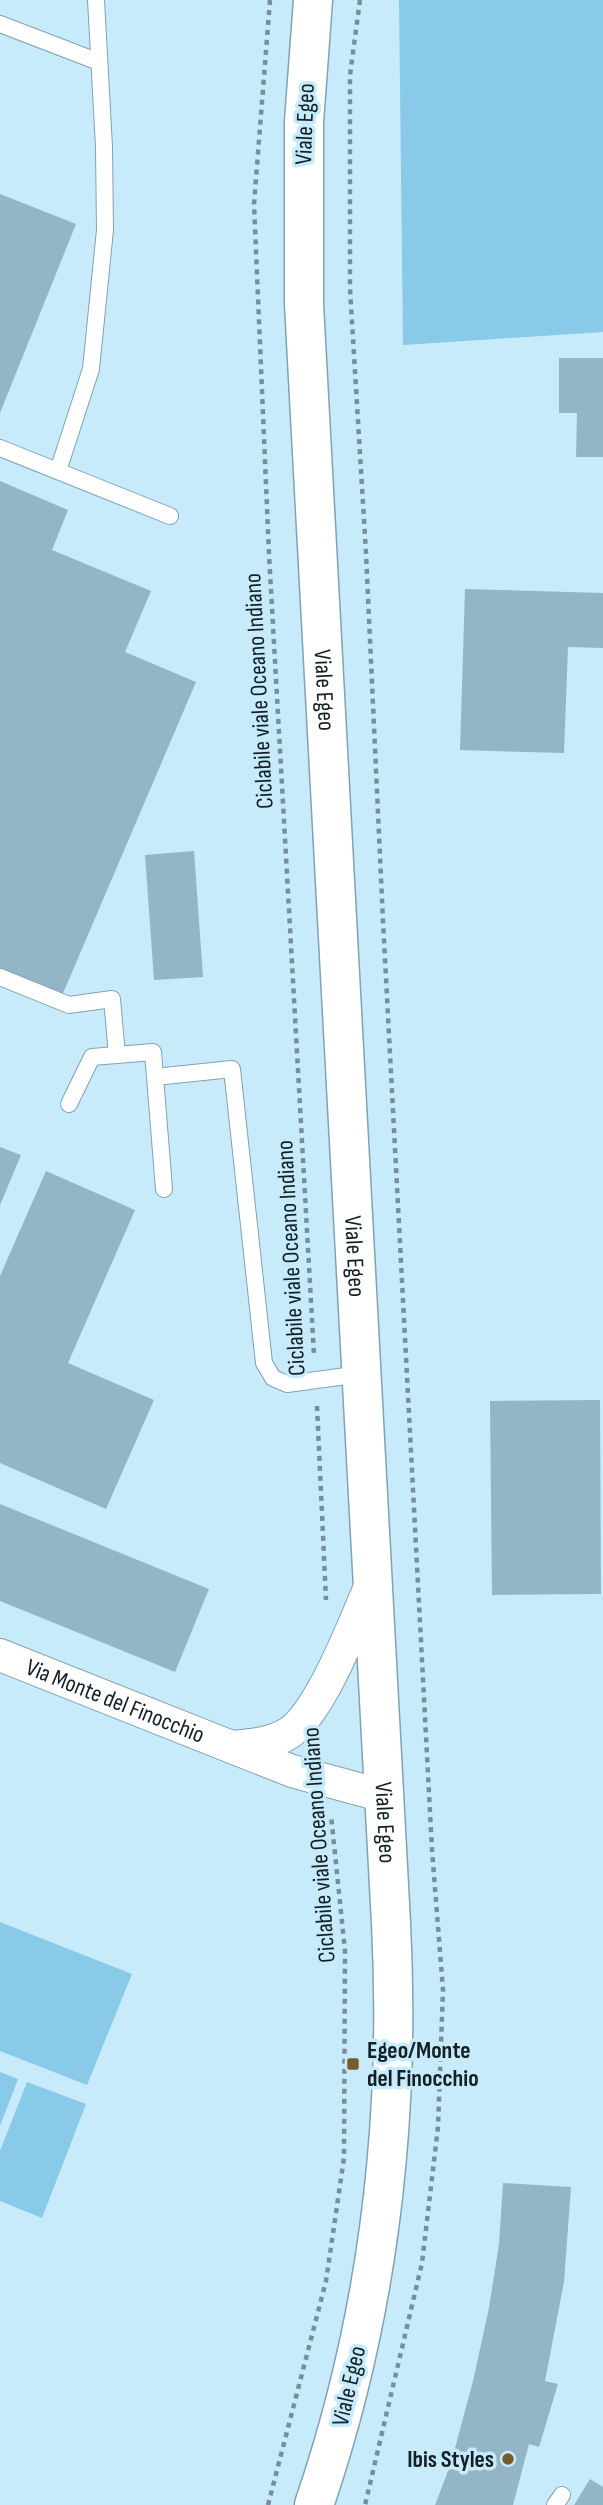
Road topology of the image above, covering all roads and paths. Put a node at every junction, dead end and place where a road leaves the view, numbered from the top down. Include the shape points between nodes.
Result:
1 (96, 0) edge
2 (270, 0) edge
3 (313, 0) edge
4 (0, 24) edge
5 (99, 62) junction
6 (0, 448) edge
7 (58, 471) junction
8 (170, 516) dead end
9 (0, 977) edge
10 (117, 1055) junction
11 (155, 1077) junction
12 (69, 1104) dead end
13 (164, 1189) dead end
14 (362, 1374) junction
15 (315, 1380) junction
16 (372, 1582) junction
17 (326, 1606) dead end
18 (0, 1655) edge
19 (230, 1747) junction
20 (330, 1782) junction
21 (384, 1796) junction
22 (268, 2505) edge
23 (314, 2505) edge

1 - 5 lane
2 - 15 path, Ciclabile viale Oceano Indiano via 254,204
3 - 14 main road, Viale Egeo via 304,122 304,304
4 - 5 lane
5 - 7 lane via 105,230 90,369
6 - 7 lane
7 - 8 lane
9 - 10 lane via 69,1005 112,999
10 - 11 lane via 153,1052
10 - 12 lane via 92,1057
11 - 13 lane
11 - 15 lane via 232,1069 264,1363 273,1378 286,1384
14 - 15 lane
14 - 16 main road, Viale Egeo
15 - 17 path, Ciclabile viale Oceano Indiano
16 - 19 street, Via Monte del Finocchio via 332,1672 302,1721 264,1743
16 - 21 main road, Viale Egeo
18 - 19 street, Via Monte del Finocchio
19 - 20 street, Via Monte del Finocchio
20 - 21 street, Via Monte del Finocchio
20 - 22 path, Ciclabile viale Oceano Indiano via 345,1951 344,2158 326,2281
21 - 23 main road, Viale Egeo via 394,1978 386,2173 355,2364

